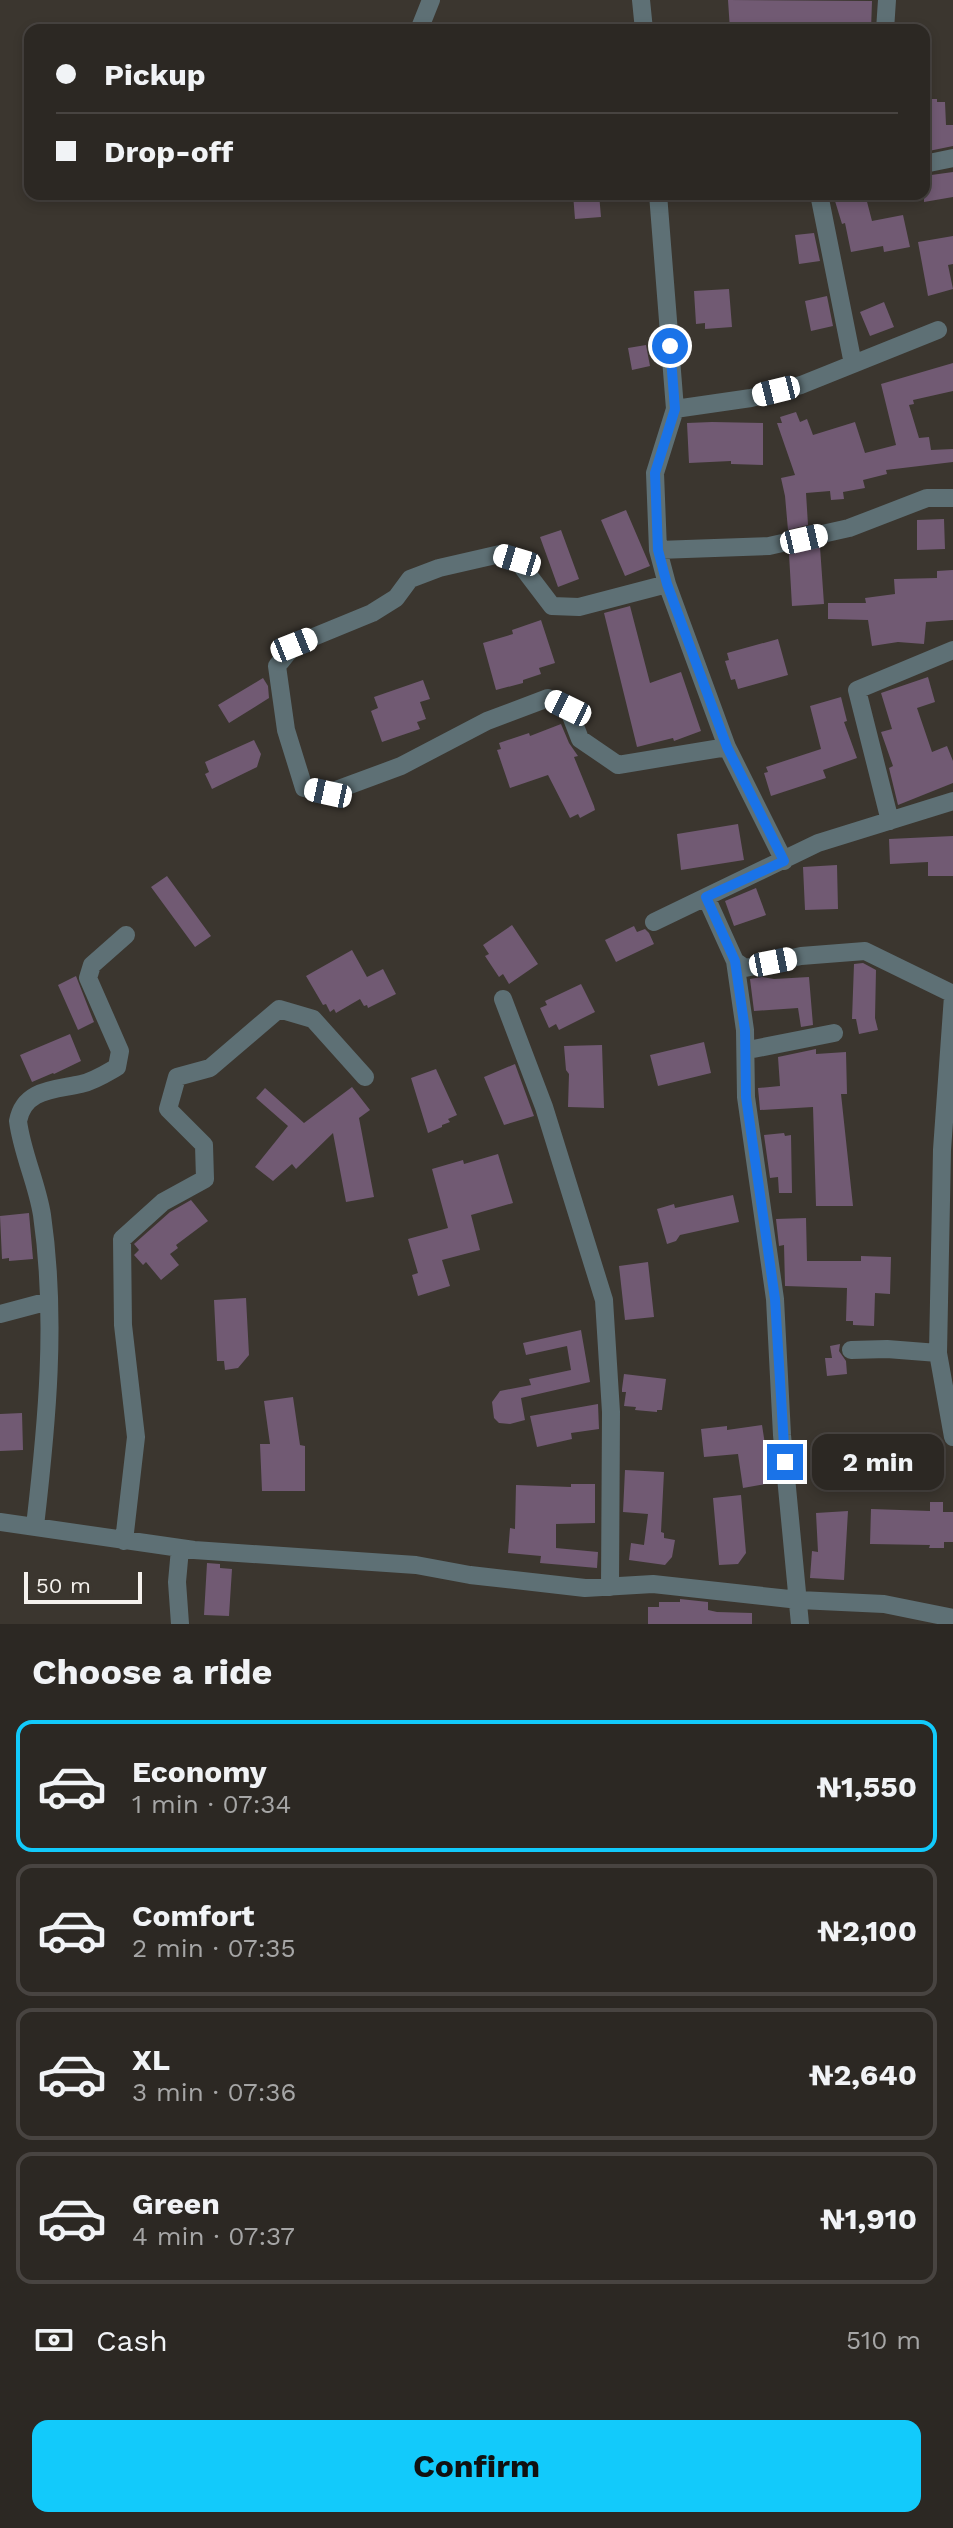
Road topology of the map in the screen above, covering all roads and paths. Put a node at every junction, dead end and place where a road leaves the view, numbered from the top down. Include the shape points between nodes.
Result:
1 (431, 0) edge
2 (641, 0) edge
3 (887, 0) edge
4 (421, 24) edge
5 (643, 24) edge
6 (885, 24) edge
7 (953, 158) edge
8 (930, 163) edge
9 (658, 200) edge
10 (820, 200) edge
11 (938, 330) dead end
12 (853, 364) junction
13 (675, 409) junction
14 (953, 498) edge
15 (658, 550) junction
16 (667, 584) junction
17 (953, 650) edge
18 (727, 747) junction
19 (953, 801) edge
20 (890, 821) junction
21 (784, 861) junction
22 (706, 897) junction
23 (654, 922) dead end
24 (126, 935) dead end
25 (735, 961) junction
26 (953, 995) edge
27 (503, 999) dead end
28 (834, 1033) dead end
29 (748, 1050) junction
30 (365, 1077) dead end
31 (948, 1150) edge
32 (49, 1301) junction
33 (0, 1314) edge
34 (851, 1350) dead end
35 (938, 1353) junction
36 (953, 1437) edge
37 (0, 1522) edge
38 (35, 1526) junction
39 (124, 1541) junction
40 (180, 1549) junction
41 (610, 1587) junction
42 (799, 1600) junction
43 (953, 1618) edge
44 (180, 1624) edge
45 (800, 1624) edge

1 - 4 street
2 - 5 street
3 - 6 street
7 - 8 street
9 - 13 street
10 - 12 street
11 - 12 street
12 - 13 street via 751,398
13 - 15 street via 655,473
14 - 15 street via 927,498 849,528 769,546
15 - 16 street
16 - 18 street
16 - 18 street via 579,607 552,606 517,560 500,554 410,579 396,598 372,613 294,645 277,666 286,730 304,788 328,793 401,766 487,721 548,698 568,708 580,739 618,765
17 - 20 street via 857,690
18 - 21 street
19 - 20 street
20 - 21 street via 818,843
21 - 22 street
22 - 23 street
22 - 25 street
24 - 32 street via 92,965 88,978 120,1051 117,1067 97,1079 46,1090 20,1110 20,1137 42,1214
25 - 26 street via 745,968 801,956 865,951
25 - 29 street
26 - 31 street
27 - 41 street via 544,1107 604,1300 611,1412
28 - 29 street
29 - 42 street via 746,1097 775,1299
30 - 39 street via 313,1019 279,1009 210,1068 177,1077 168,1109 204,1145 205,1179 163,1202 122,1239 123,1325 136,1437
31 - 35 street
32 - 33 street
32 - 38 street via 46,1426
34 - 35 street
35 - 36 street
37 - 38 street
38 - 39 street
39 - 40 street
40 - 41 street via 416,1565
40 - 44 street
41 - 42 street via 653,1584
42 - 43 street via 884,1604
42 - 45 street

